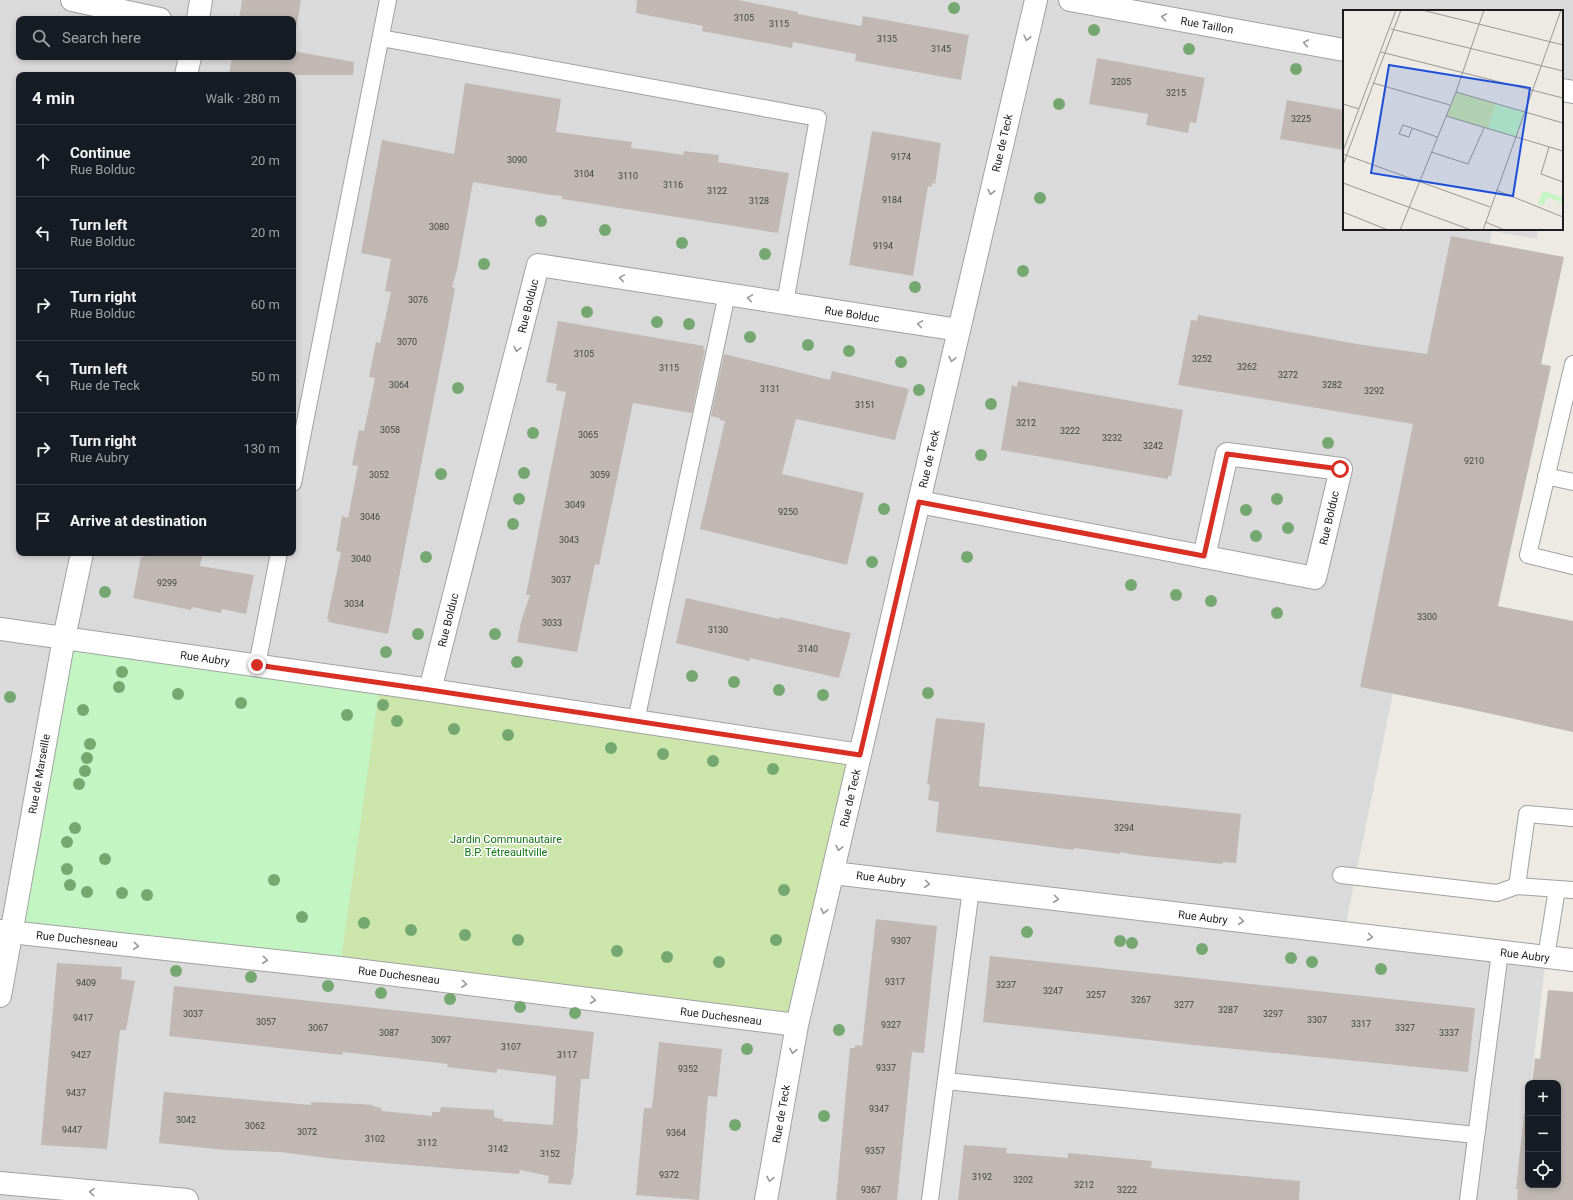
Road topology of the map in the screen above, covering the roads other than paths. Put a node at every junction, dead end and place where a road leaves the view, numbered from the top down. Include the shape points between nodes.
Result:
1 (72, 0) edge
2 (201, 0) edge
3 (388, 0) edge
4 (1036, 0) edge
5 (1070, 0) edge
6 (146, 16) edge
7 (198, 16) edge
8 (381, 38) junction
9 (1343, 50) edge
10 (189, 60) edge
11 (187, 72) edge
12 (1563, 90) edge
13 (1573, 92) edge
14 (727, 294) junction
15 (785, 303) junction
16 (959, 330) junction
17 (1573, 364) edge
18 (1569, 402) edge
19 (296, 468) edge
20 (1546, 476) junction
21 (1573, 482) edge
22 (919, 502) junction
23 (81, 556) edge
24 (278, 556) edge
25 (1204, 556) junction
26 (1573, 566) edge
27 (0, 629) edge
28 (64, 638) junction
29 (257, 665) junction
30 (430, 690) junction
31 (636, 721) junction
32 (860, 755) junction
33 (1573, 818) edge
34 (833, 873) junction
35 (1341, 875) dead end
36 (1517, 886) junction
37 (971, 889) junction
38 (1557, 889) junction
39 (1573, 890) edge
40 (6, 931) edge
41 (1500, 952) junction
42 (1546, 957) junction
43 (1573, 960) edge
44 (0, 996) edge
45 (798, 1025) junction
46 (946, 1081) junction
47 (1476, 1135) junction
48 (0, 1183) edge
49 (187, 1200) edge
50 (766, 1200) edge
51 (930, 1200) edge
52 (1468, 1200) edge

1 - 6 street
2 - 7 street
3 - 8 lane
4 -> 16 street, Rue de Teck
9 -> 5 street, Rue Taillon
8 - 15 lane via 818,118
8 - 19 lane
10 - 11 street
12 - 13 street
15 -> 14 street, Rue Bolduc
14 -> 30 street, Rue Bolduc via 538,265
14 - 31 lane
16 -> 15 street, Rue Bolduc
16 -> 22 street, Rue de Teck
17 - 18 lane
18 - 20 lane
20 - 21 lane
20 - 26 lane via 1528,555
22 - 25 street, Rue Bolduc
22 - 32 street, Rue de Teck
23 - 28 street, Rue de Marseille
24 - 29 lane
25 - 25 street, Rue Bolduc via 1227,454 1340,469 1315,578
27 - 28 street, Rue Aubry
28 - 29 street, Rue Aubry
28 - 40 street, Rue de Marseille
29 - 30 street, Rue Aubry
30 - 31 street, Rue Aubry
31 - 32 street, Rue Aubry
32 -> 34 street, Rue de Teck
33 - 36 lane via 1527,814
34 -> 37 street, Rue Aubry
34 -> 45 street, Rue de Teck
35 - 36 lane via 1497,893
36 - 38 lane
37 -> 41 street, Rue Aubry
37 - 46 lane
38 - 39 lane
38 - 42 lane
40 - 44 street, Rue de Marseille
40 -> 45 street, Rue Duchesneau via 340,968
41 - 42 street, Rue Aubry
41 - 47 lane
42 - 43 street, Rue Aubry
45 -> 50 street, Rue de Teck
46 - 47 lane
46 - 51 lane
47 - 52 lane
49 -> 48 street

